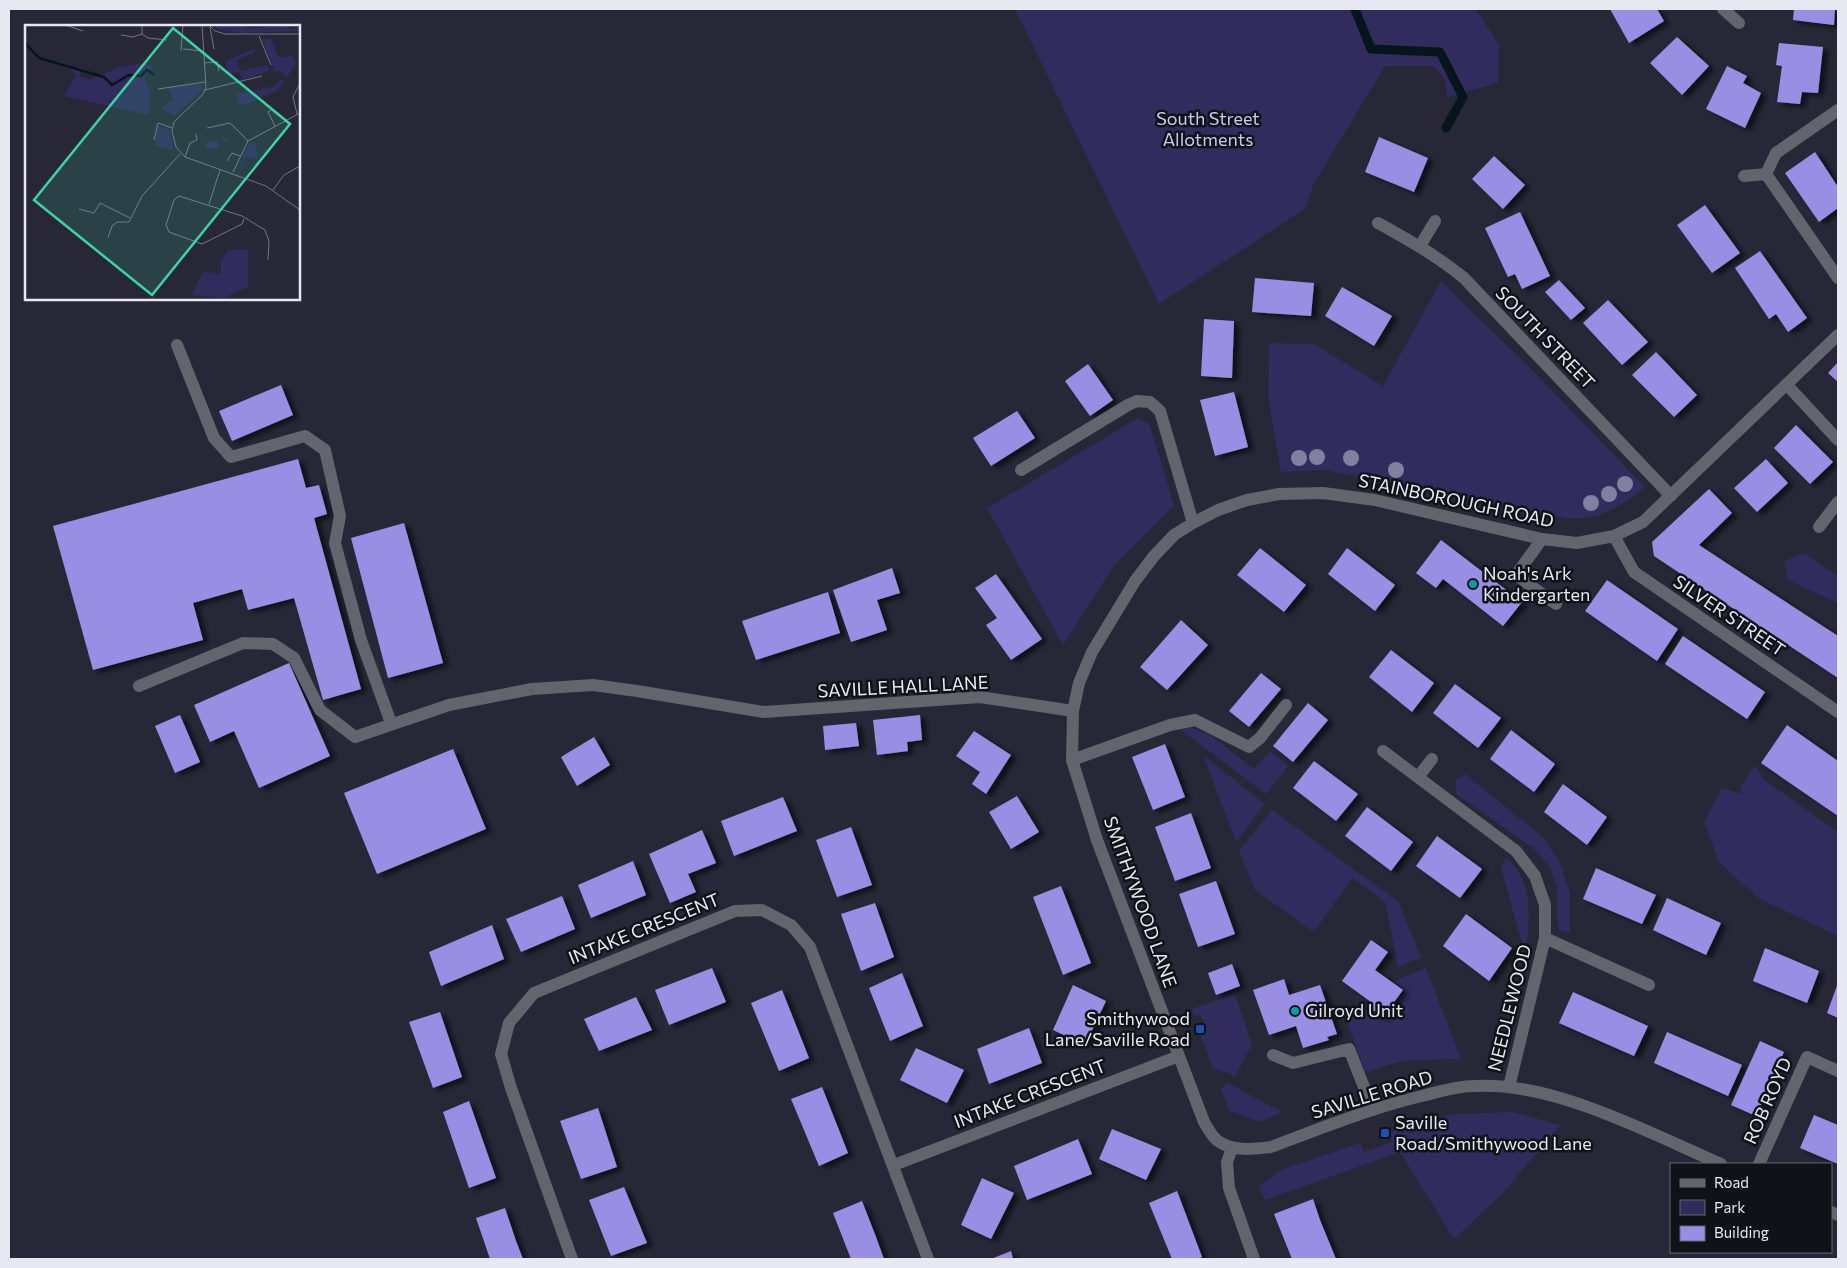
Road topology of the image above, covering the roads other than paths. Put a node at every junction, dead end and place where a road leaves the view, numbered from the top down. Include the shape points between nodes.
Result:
1 (1723, 9) edge
2 (1739, 23) dead end
3 (1838, 110) edge
4 (1766, 174) junction
5 (1744, 176) dead end
6 (1436, 221) dead end
7 (1378, 223) dead end
8 (1420, 246) junction
9 (1838, 278) edge
10 (1838, 335) edge
11 (178, 345) dead end
12 (1787, 385) junction
13 (1838, 440) edge
14 (1021, 470) dead end
15 (1671, 496) junction
16 (1838, 502) edge
17 (1193, 523) junction
18 (1820, 527) dead end
19 (1614, 536) junction
20 (1542, 539) junction
21 (1556, 604) dead end
22 (1079, 684) joint
23 (139, 686) dead end
24 (1286, 705) dead end
25 (1073, 712) junction
26 (1838, 712) edge
27 (391, 723) junction
28 (1383, 750) dead end
29 (1432, 759) dead end
30 (1072, 760) junction
31 (1418, 777) junction
32 (1545, 938) junction
33 (1650, 985) dead end
34 (1273, 1055) dead end
35 (1180, 1056) junction
36 (1838, 1071) edge
37 (1509, 1086) junction
38 (1373, 1110) junction
39 (1232, 1148) junction
40 (1719, 1163) edge
41 (1759, 1163) edge
42 (894, 1165) junction
43 (572, 1259) edge
44 (928, 1259) edge
45 (1254, 1259) edge

1 - 2 street
3 - 4 street via 1776,153
4 - 5 street
4 - 9 street
6 - 8 street
7 - 8 street, SOUTH STREET
8 - 15 street, SOUTH STREET via 1464,278
10 - 12 street, STAINBOROUGH ROAD
11 - 27 street via 214,438 231,457 305,436 325,450 340,516 335,543 361,640
12 - 13 street
12 - 15 street, STAINBOROUGH ROAD
14 - 17 street via 1128,405 1136,401 1150,402 1160,411
15 - 19 street, STAINBOROUGH ROAD via 1643,522
16 - 18 street
17 - 20 street, STAINBOROUGH ROAD via 1247,500 1279,494 1323,493 1375,500
17 - 22 street, STAINBOROUGH ROAD via 1174,536 1135,581 1092,652
19 - 20 street, STAINBOROUGH ROAD via 1577,543
19 - 26 street, SILVER STREET via 1634,572
20 - 21 street via 1516,575
22 - 25 street, SMITHYWOOD LANE
23 - 27 street, SAVILLE HALL LANE via 243,643 273,644 294,658 320,710 355,737
24 - 30 street via 1249,747 1195,720 1170,725
25 - 27 street, SAVILLE HALL LANE via 980,697 764,712 593,685 532,689 449,705
25 - 30 street, SMITHYWOOD LANE
28 - 31 street, NEEDLEWOOD
29 - 31 street
30 - 35 street, SMITHYWOOD LANE via 1097,840
31 - 32 street, NEEDLEWOOD via 1516,851 1535,876 1545,905
32 - 33 street, NEEDLEWOOD
32 - 37 street, NEEDLEWOOD
34 - 38 street via 1293,1063 1349,1049
35 - 39 street, SMITHYWOOD LANE via 1204,1122 1216,1140
35 - 42 street, INTAKE CRESCENT
36 - 41 street, ROB ROYD via 1807,1057
37 - 38 street, SAVILLE ROAD via 1446,1090
37 - 40 street, SAVILLE ROAD via 1576,1103
38 - 39 street, SAVILLE ROAD via 1271,1147
39 - 45 street via 1227,1162 1229,1188
42 - 43 street, INTAKE CRESCENT via 810,947 792,925 762,910 735,911 534,993 509,1023 501,1054
42 - 44 street, INTAKE CRESCENT

